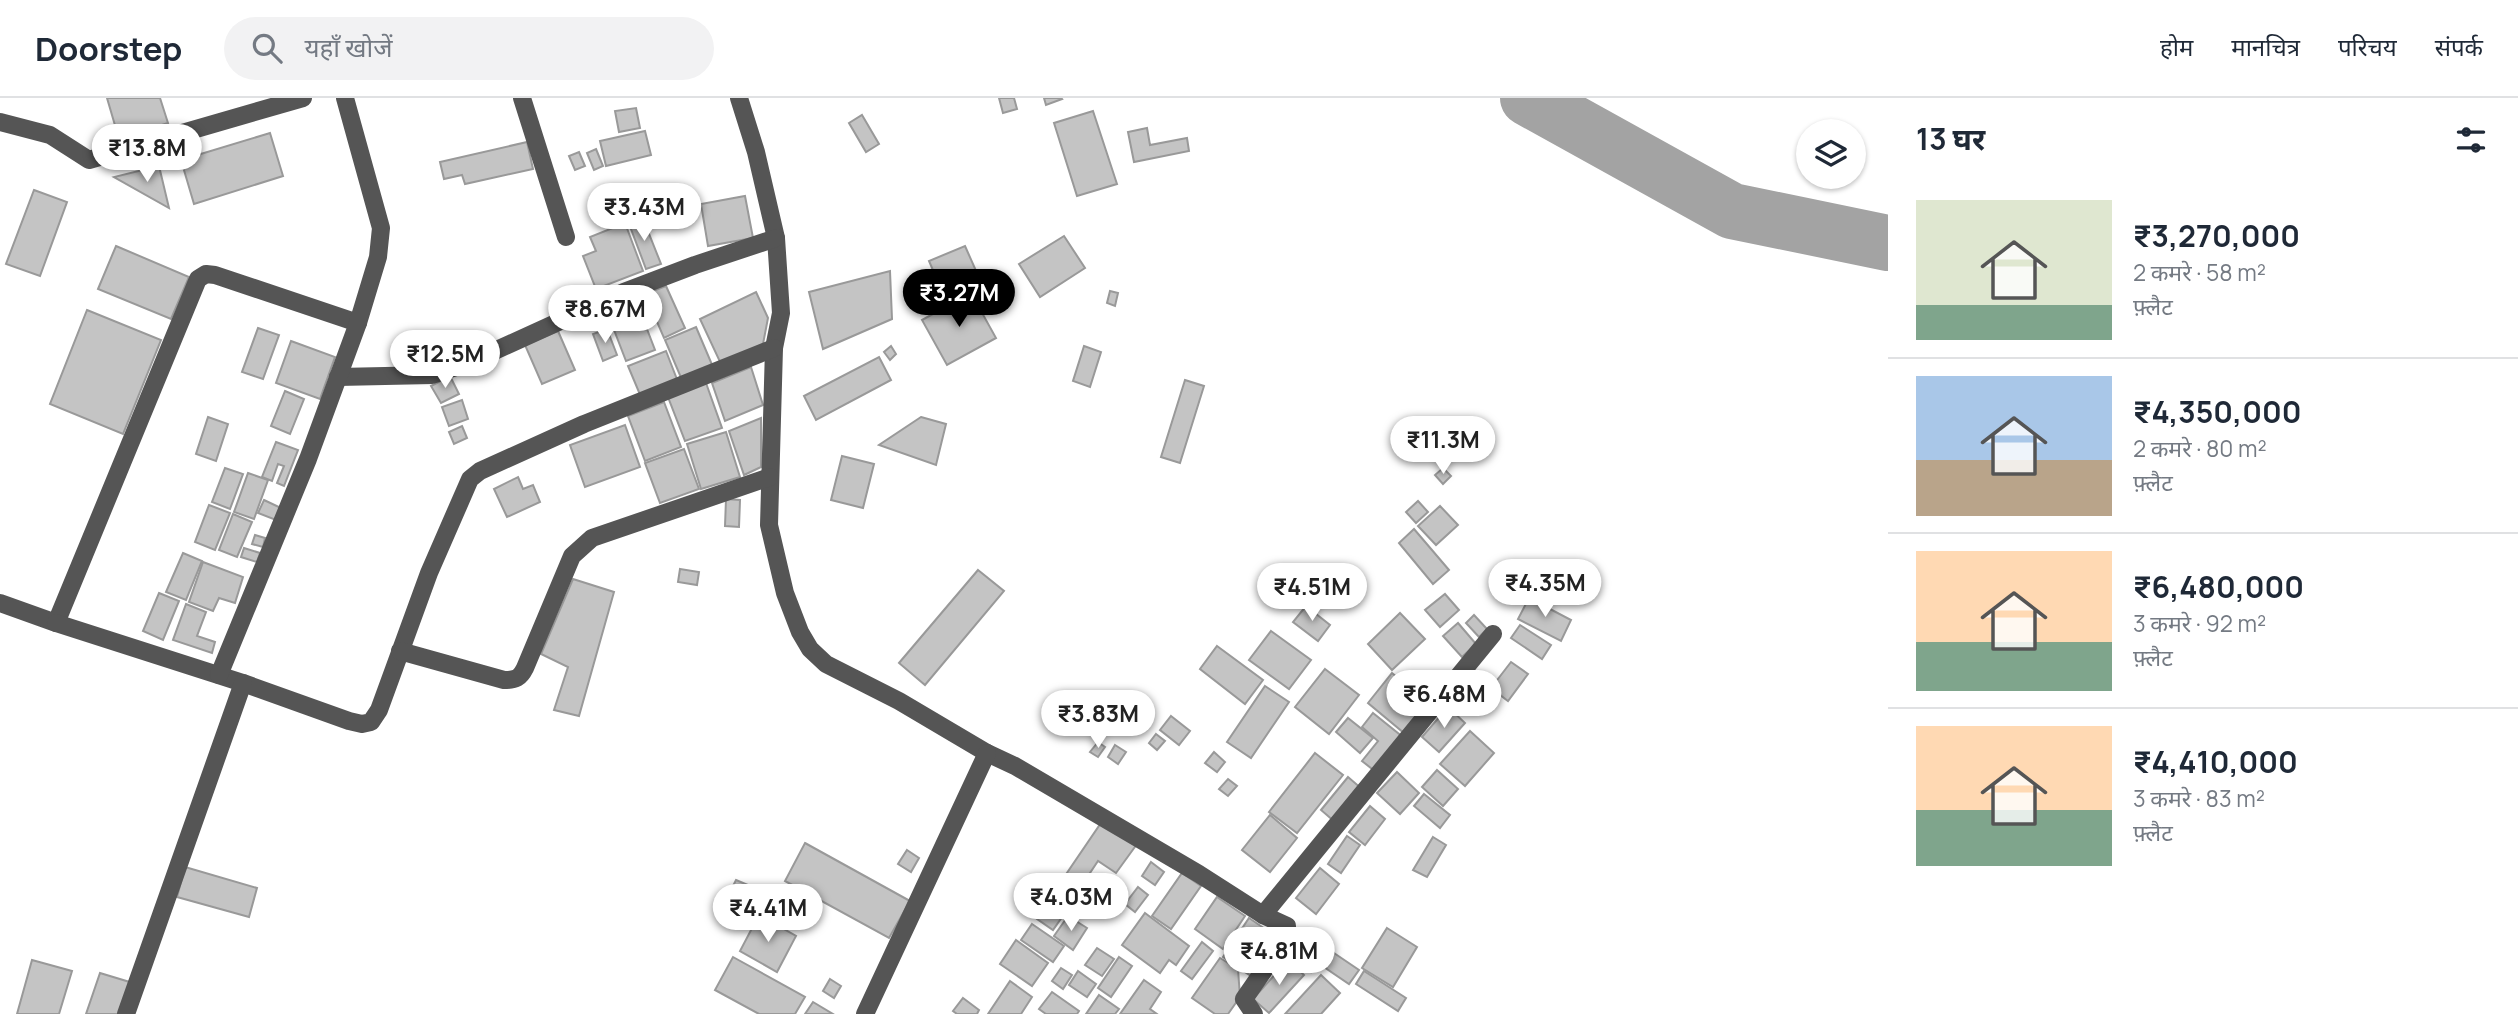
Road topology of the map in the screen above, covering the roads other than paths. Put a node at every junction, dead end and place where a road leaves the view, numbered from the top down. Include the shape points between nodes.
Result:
1 (303, 98) edge
2 (345, 98) edge
3 (522, 98) edge
4 (739, 98) edge
5 (0, 122) edge
6 (566, 237) dead end
7 (776, 238) junction
8 (358, 323) junction
9 (774, 348) junction
10 (338, 377) junction
11 (770, 477) junction
12 (0, 603) edge
13 (56, 624) junction
14 (1493, 634) dead end
15 (400, 651) junction
16 (219, 675) junction
17 (243, 683) junction
18 (987, 752) junction
19 (1263, 915) junction
20 (1244, 1009) edge
21 (126, 1014) edge
22 (865, 1014) edge

1 - 5 street via 89,160 50,135
2 - 8 street via 381,228
3 - 6 street
4 - 7 street
7 - 9 street via 781,313
7 - 10 street via 624,292 456,367 432,374
8 - 10 street
8 - 13 street via 215,275 198,279
9 - 11 street
9 - 15 street via 584,424 470,479
10 - 16 street
11 - 15 street via 592,538 580,547 572,556 525,667 513,680
11 - 18 street via 769,525 785,593 810,649 826,664
12 - 13 street
13 - 16 street
14 - 19 street
15 - 17 street via 372,722 362,724
16 - 17 street
17 - 21 street
18 - 19 street
18 - 22 street
19 - 20 street via 1287,926 1287,937

